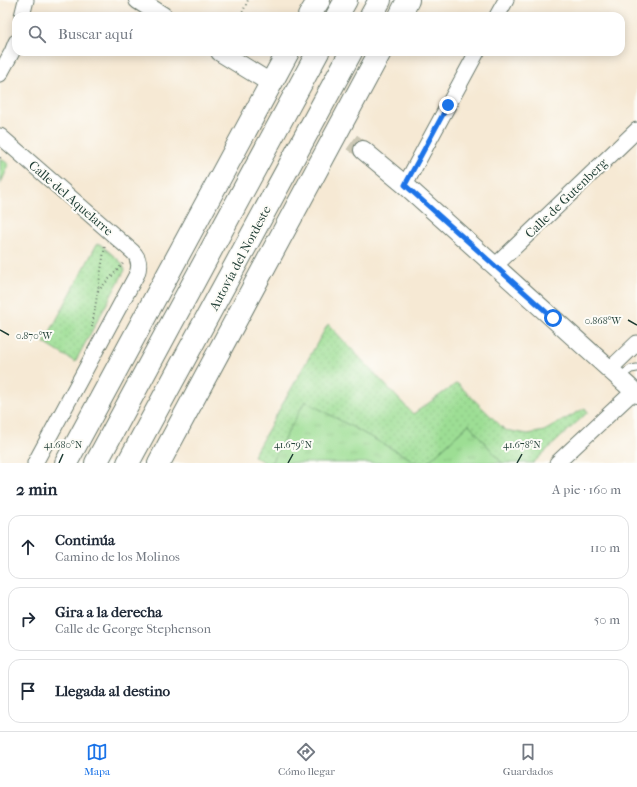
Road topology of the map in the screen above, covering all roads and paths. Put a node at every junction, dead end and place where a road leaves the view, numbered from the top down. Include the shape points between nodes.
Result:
1 (26, 0) edge
2 (138, 0) edge
3 (248, 0) edge
4 (314, 0) edge
5 (319, 0) edge
6 (346, 0) edge
7 (380, 0) edge
8 (408, 0) edge
9 (506, 0) edge
10 (23, 12) edge
11 (157, 12) edge
12 (243, 12) edge
13 (310, 12) edge
14 (311, 12) edge
15 (339, 12) edge
16 (373, 12) edge
17 (402, 12) edge
18 (499, 12) edge
19 (12, 52) edge
20 (227, 56) edge
21 (286, 56) edge
22 (316, 56) edge
23 (349, 56) edge
24 (378, 56) edge
25 (476, 56) edge
26 (0, 74) edge
27 (264, 79) tunnel mouth
28 (637, 130) edge
29 (0, 136) edge
30 (363, 150) tunnel mouth
31 (405, 185) junction
32 (105, 245) dead end
33 (122, 264) dead end
34 (495, 266) junction
35 (98, 292) junction
36 (92, 327) dead end
37 (637, 343) edge
38 (637, 368) edge
39 (614, 373) junction
40 (636, 392) edge
41 (35, 463) edge
42 (66, 463) edge
43 (96, 463) edge
44 (128, 463) edge
45 (159, 463) edge
46 (557, 463) edge

1 - 10 street
2 - 11 street
3 - 12 path
4 - 13 highway
5 - 14 highway
6 - 15 highway
7 - 16 highway
8 - 17 highway
9 - 18 street
19 - 26 street
20 - 27 street
21 - 42 highway
22 - 43 highway
23 - 44 highway, Autovía del Nordeste
24 - 45 highway
25 - 31 street
28 - 34 street, Calle de Gutenberg
29 - 41 street, Calle del Aquelarre via 131,250 139,264 137,274
30 - 31 street
31 - 34 street
32 - 35 path
33 - 35 path
34 - 39 street
35 - 36 path
37 - 39 street
38 - 39 lane
39 - 40 street
40 - 46 street

